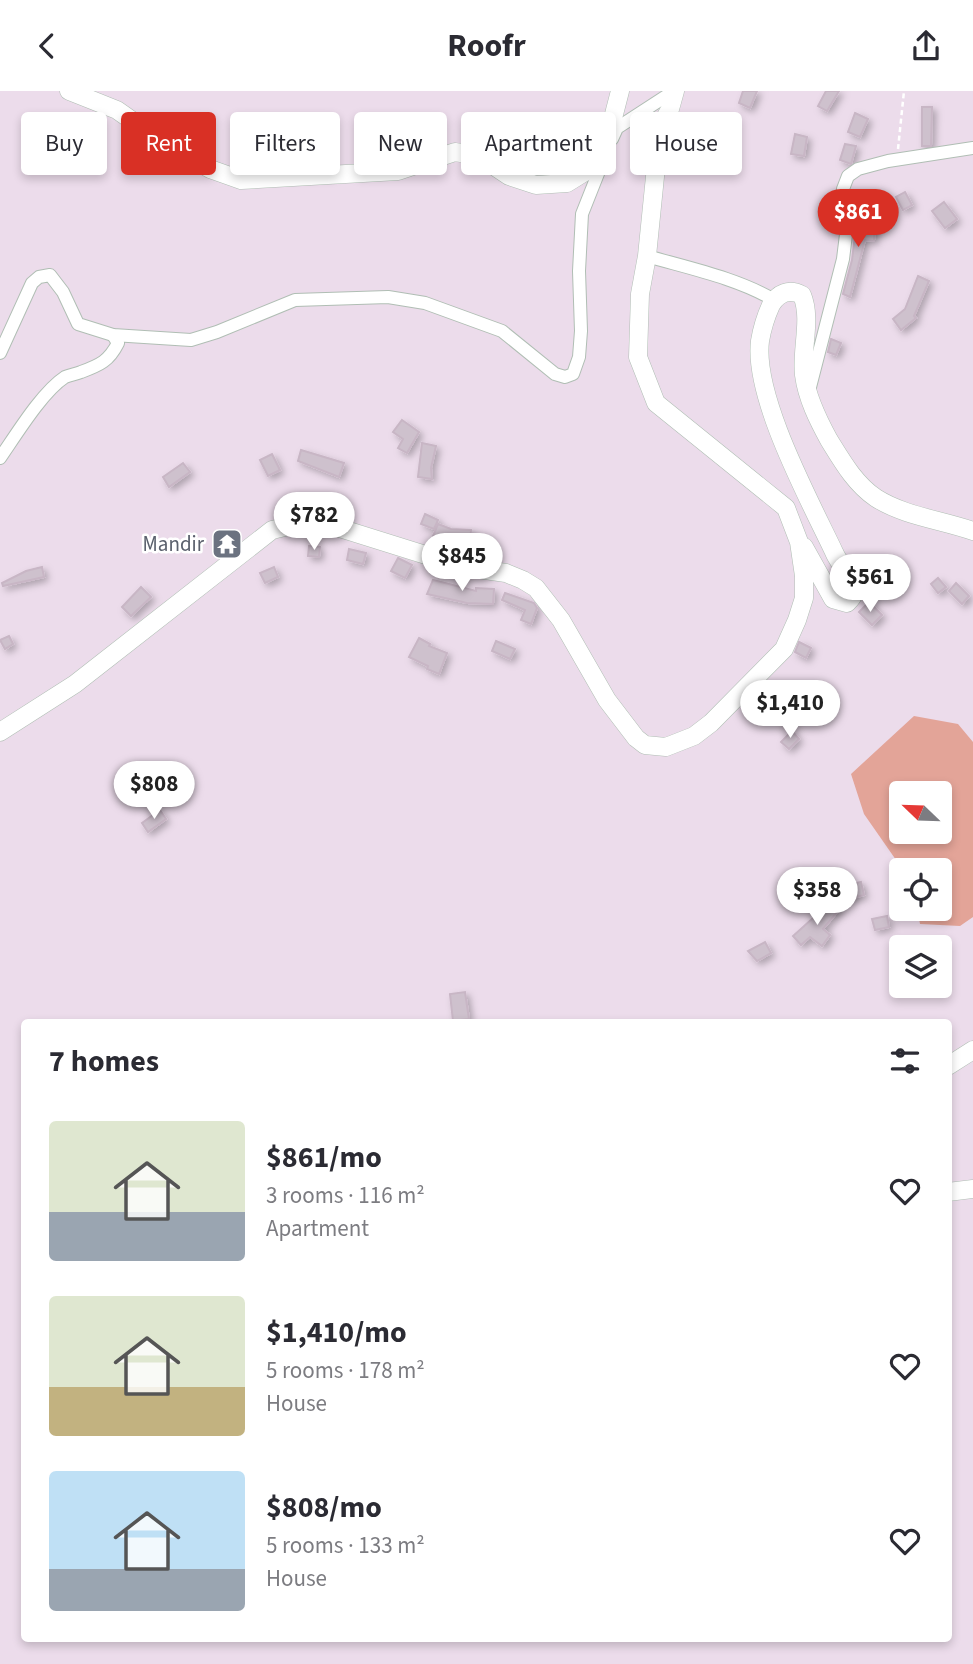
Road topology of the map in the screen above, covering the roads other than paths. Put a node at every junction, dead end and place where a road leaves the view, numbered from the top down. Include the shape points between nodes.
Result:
1 (69, 91) edge
2 (620, 91) edge
3 (675, 91) edge
4 (973, 148) edge
5 (647, 256) junction
6 (774, 300) junction
7 (113, 335) junction
8 (0, 353) edge
9 (808, 394) junction
10 (0, 458) edge
11 (973, 531) edge
12 (799, 542) junction
13 (0, 732) edge
14 (973, 1050) edge
15 (952, 1063) edge
16 (973, 1189) edge
17 (952, 1192) edge

1 - 2 main road via 117,110 210,169 241,180 398,171 455,152 479,156 509,176 536,185 567,183 588,170 605,149
3 - 5 main road via 660,127
3 - 7 street via 617,128 582,214 582,331 573,374 555,374 502,331 474,319 387,297 295,300 191,340
4 - 9 street via 897,159 848,176 843,259
5 - 6 street via 743,285
5 - 12 main road via 639,293 638,357 656,403 786,508
6 - 9 main road via 789,291 802,295
6 - 12 main road via 760,342 763,382 789,455 852,584 852,599 847,603 833,599
7 - 8 street via 78,324 50,275 32,283
7 - 10 street via 118,344 110,359 66,376 26,420
9 - 11 main road via 844,466 876,498
12 - 13 main road via 804,598 784,649 711,723 666,747 645,745 636,738 536,588 506,573 464,568 333,526 308,525 272,530 75,684
14 - 15 main road
16 - 17 main road

